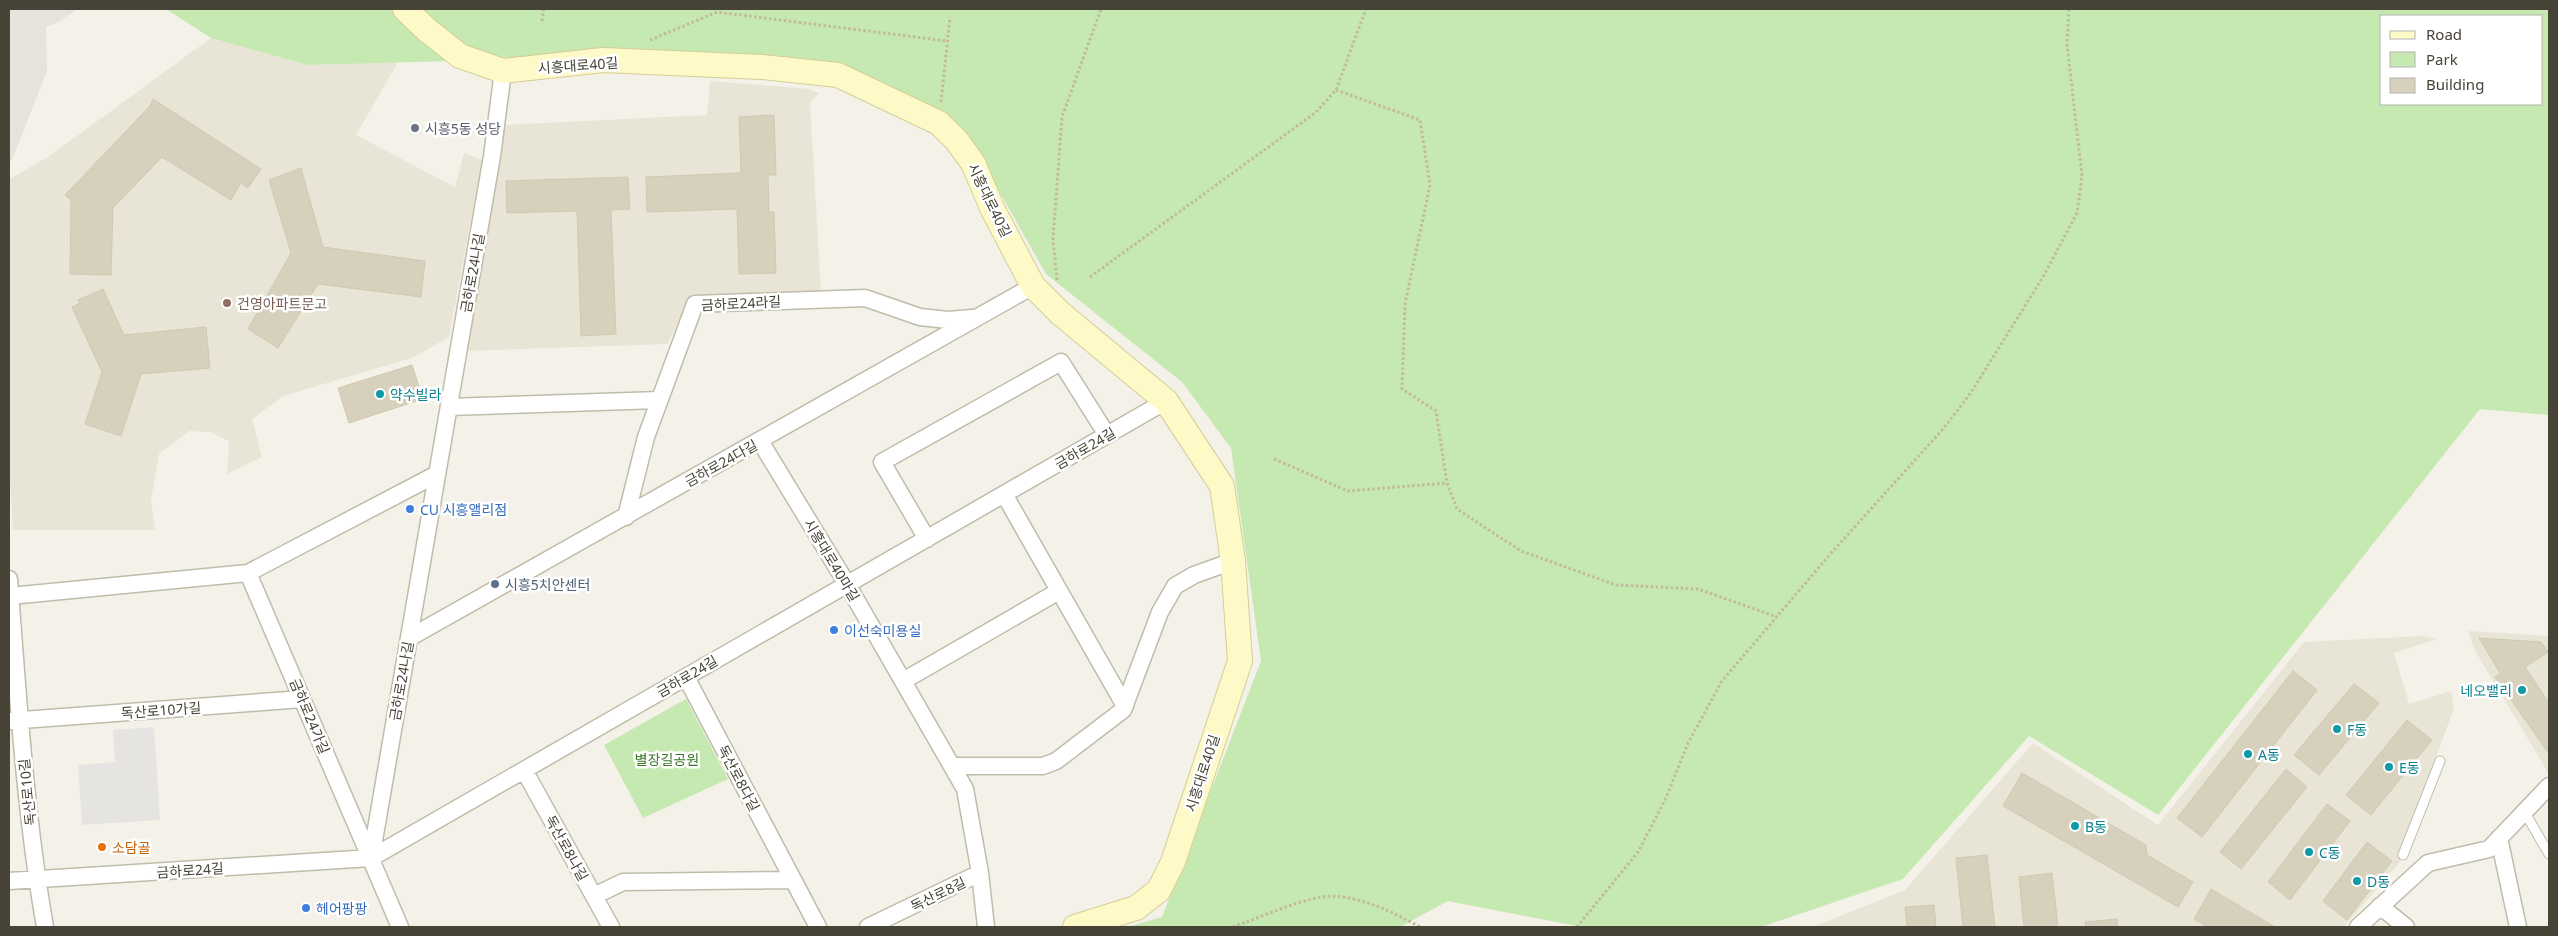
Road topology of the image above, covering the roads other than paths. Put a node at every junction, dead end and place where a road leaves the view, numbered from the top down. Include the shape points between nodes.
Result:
1 (405, 9) edge
2 (503, 71) junction
3 (1033, 286) junction
4 (978, 318) junction
5 (660, 400) junction
6 (1166, 401) junction
7 (449, 407) junction
8 (1107, 435) junction
9 (760, 441) junction
10 (437, 474) junction
11 (1004, 494) junction
12 (626, 517) junction
13 (927, 538) junction
14 (1232, 561) junction
15 (248, 573) junction
16 (847, 584) junction
17 (9, 588) edge
18 (1060, 591) junction
19 (409, 638) junction
20 (686, 676) junction
21 (903, 681) junction
22 (302, 698) junction
23 (1125, 706) junction
24 (14, 721) edge
25 (2440, 761) dead end
26 (953, 766) junction
27 (524, 770) junction
28 (2549, 786) edge
29 (2524, 811) junction
30 (2499, 838) junction
31 (2549, 854) edge
32 (2402, 855) dead end
33 (371, 858) junction
34 (980, 873) junction
35 (37, 879) junction
36 (793, 880) junction
37 (9, 881) edge
38 (594, 896) junction
39 (2380, 906) junction
40 (45, 927) edge
41 (400, 927) edge
42 (611, 927) edge
43 (818, 927) edge
44 (868, 927) edge
45 (986, 927) edge
46 (1075, 927) edge
47 (2358, 927) edge
48 (2406, 927) edge
49 (2518, 927) edge

1 - 2 street via 460,56
2 - 3 street, 시흥대로40길 via 603,60 762,67 838,75 938,123 973,163 993,210
2 - 7 street, 금하로24나길 via 492,156
3 - 4 street, 금하로24다길
3 - 6 street, 시흥대로40길 via 1060,313
4 - 5 street, 금하로24라길 via 948,320 920,317 865,298 695,304
4 - 9 street, 금하로24다길
5 - 7 street
5 - 12 street, 금하로24라길 via 646,437
6 - 8 street, 금하로24길
6 - 14 street, 시흥대로40길 via 1222,486
7 - 10 street, 금하로24나길
8 - 11 street, 금하로24길
8 - 13 street via 1061,362 882,462
9 - 12 street, 금하로24다길
9 - 16 street, 시흥대로40마길
10 - 15 street
10 - 19 street, 금하로24나길
11 - 13 street, 금하로24길
11 - 18 street
12 - 19 street, 금하로24다길
13 - 16 street, 금하로24길
14 - 23 street via 1175,586 1160,612
14 - 46 street, 시흥대로40길 via 1240,661 1172,862 1159,890 1136,908
15 - 17 street, 독산로10길
15 - 22 street, 금하로24가길
16 - 20 street, 금하로24길
16 - 21 street, 시흥대로40마길
17 - 24 street, 독산로10길
18 - 21 street
18 - 23 street
19 - 33 street, 금하로24나길
20 - 27 street, 금하로24길
20 - 36 street, 독산로8다길
21 - 26 street, 시흥대로40마길
22 - 24 street, 독산로10가길
22 - 33 street, 금하로24가길
23 - 26 street via 1056,762 1043,766
24 - 35 street, 독산로10길
25 - 32 lane
26 - 34 street, 시흥대로40마길 via 966,789
27 - 33 street, 금하로24길
27 - 38 street, 독산로8나길
28 - 29 street
29 - 30 street
29 - 31 lane
30 - 39 street via 2489,850 2428,863
30 - 49 street
33 - 35 street, 금하로24길
33 - 41 street
34 - 44 street, 독산로8길
34 - 45 street, 시흥대로40마길
35 - 37 street, 금하로24길
35 - 40 street, 독산로10길
36 - 38 street via 623,882
36 - 43 street, 독산로8다길
38 - 42 street, 독산로8나길
39 - 47 street
39 - 48 street

